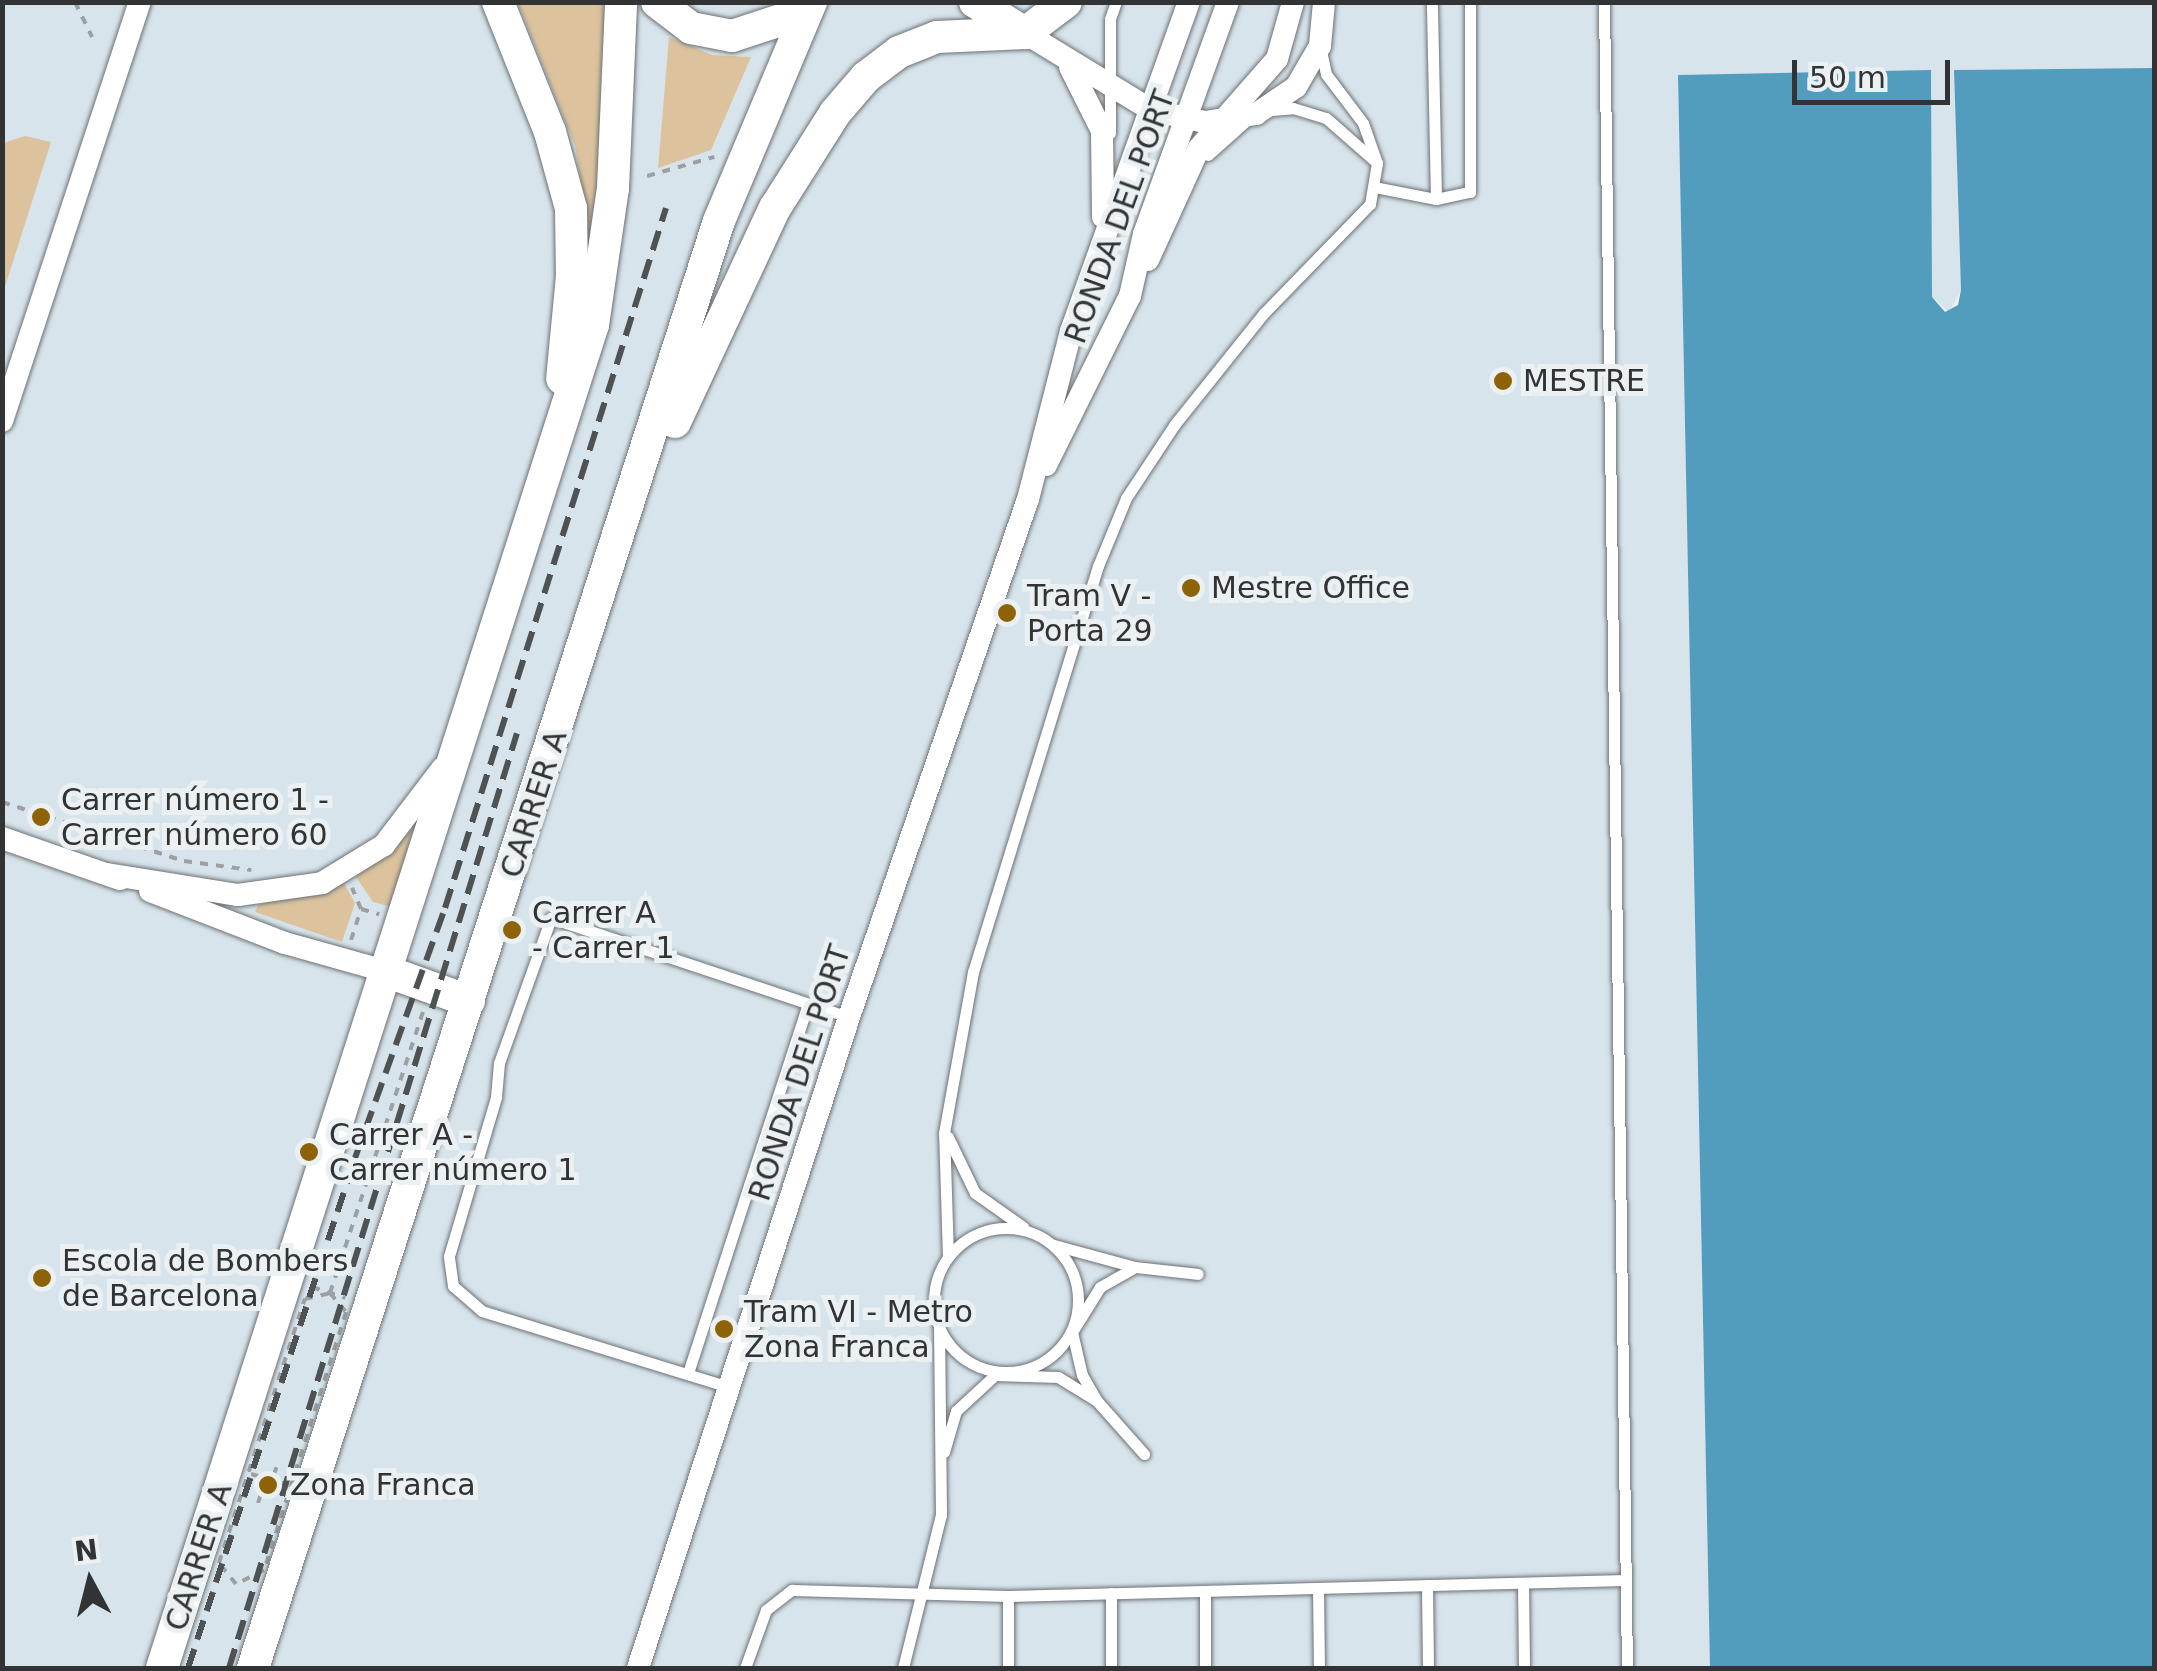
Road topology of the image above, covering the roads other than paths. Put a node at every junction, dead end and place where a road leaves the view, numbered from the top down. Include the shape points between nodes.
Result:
1 (140, 2) edge
2 (498, 2) edge
3 (621, 2) edge
4 (657, 2) edge
5 (809, 2) edge
6 (975, 2) edge
7 (1066, 2) edge
8 (1116, 2) edge
9 (1189, 2) edge
10 (1228, 2) edge
11 (1293, 2) edge
12 (1432, 2) edge
13 (1470, 2) edge
14 (1604, 2) edge
15 (1328, 9) edge
16 (1026, 33) junction
17 (1320, 46) junction
18 (1066, 60) junction
19 (1108, 88) junction
20 (1151, 110) junction
21 (1256, 114) junction
22 (1221, 120) junction
23 (1186, 122) junction
24 (1377, 163) junction
25 (1107, 178) junction
26 (1374, 187) junction
27 (1176, 199) junction
28 (1436, 199) junction
29 (1099, 256) junction
30 (1130, 296) junction
31 (2, 421) edge
32 (550, 475) junction
33 (1028, 500) junction
34 (592, 620) junction
35 (462, 740) junction
36 (2, 838) edge
37 (107, 874) junction
38 (388, 972) junction
39 (469, 1000) junction
40 (808, 1004) junction
41 (849, 1017) junction
42 (946, 1113) junction
43 (1033, 1233) junction
44 (1054, 1245) junction
45 (948, 1257) junction
46 (1135, 1267) junction
47 (1198, 1274) dead end
48 (939, 1328) junction
49 (1072, 1332) junction
50 (1016, 1372) junction
51 (688, 1373) junction
52 (730, 1386) junction
53 (1097, 1401) junction
54 (944, 1452) junction
55 (1144, 1454) dead end
56 (1626, 1580) junction
57 (1523, 1583) junction
58 (1427, 1585) junction
59 (1318, 1588) junction
60 (926, 1590) junction
61 (1205, 1591) junction
62 (1110, 1594) junction
63 (1008, 1596) junction
64 (162, 1668) edge
65 (254, 1668) edge
66 (638, 1668) edge
67 (745, 1668) edge
68 (903, 1668) edge
69 (1008, 1668) edge
70 (1111, 1668) edge
71 (1206, 1668) edge
72 (1319, 1668) edge
73 (1428, 1668) edge
74 (1524, 1668) edge
75 (1628, 1668) edge

1 - 31 street
2 - 32 main road via 550,132 571,208 572,276
3 - 32 main road, CARRER A via 604,273
4 - 5 main road via 691,28 718,36 767,27
5 - 34 main road, CARRER A via 729,191
6 - 16 main road
7 - 16 main road
8 - 19 lane
9 - 20 street, RONDA DEL PORT
10 - 23 street, RONDA DEL PORT
11 - 22 street via 1276,59
12 - 28 lane
13 - 28 lane via 1470,192
14 - 56 lane
15 - 17 street
16 - 18 street
16 - 34 main road via 958,33 916,43 866,77 835,113 775,208 689,388
17 - 21 street via 1296,87
17 - 24 lane via 1326,74 1363,123
18 - 19 street
18 - 25 street via 1095,111
19 - 20 street
19 - 25 lane
20 - 23 street
20 - 29 street, RONDA DEL PORT
21 - 22 street
21 - 24 lane via 1294,108 1326,118
21 - 27 lane via 1208,154
22 - 23 street
22 - 27 street via 1188,166
23 - 30 street, RONDA DEL PORT via 1144,234
24 - 26 lane
25 - 29 street
26 - 28 lane
26 - 42 lane via 1362,216 1264,313 1126,498 1023,796 973,972
27 - 30 street
29 - 33 street, RONDA DEL PORT via 1071,332
30 - 33 street, RONDA DEL PORT
32 - 35 main road, CARRER A
33 - 41 street, RONDA DEL PORT
34 - 39 main road, CARRER A
35 - 37 street via 384,844 322,883 238,896
35 - 38 main road, CARRER A
36 - 37 street
37 - 38 street via 285,943
38 - 39 main road
38 - 64 main road, CARRER A
39 - 65 main road, CARRER A
40 - 41 lane
40 - 51 lane
40 - 51 lane via 551,918 499,1062 496,1097 449,1256 453,1286 482,1311
41 - 52 street, RONDA DEL PORT
42 - 43 lane via 954,1155 974,1192
42 - 45 lane
43 - 44 lane
43 - 45 lane via 986,1230
44 - 46 lane
44 - 49 lane via 1078,1285
45 - 48 lane via 933,1304
46 - 47 lane
46 - 49 lane via 1100,1287
48 - 50 lane via 970,1363
48 - 54 lane
49 - 50 lane via 1058,1351
49 - 53 lane via 1082,1375
50 - 53 lane via 1058,1377
50 - 54 lane via 969,1393
51 - 52 lane
52 - 66 street, RONDA DEL PORT
53 - 55 lane
54 - 60 lane via 941,1515
56 - 57 lane
56 - 75 lane
57 - 58 lane
57 - 74 lane
58 - 59 lane
58 - 73 lane
59 - 61 lane
59 - 72 lane
60 - 63 lane
60 - 67 lane via 792,1590 766,1610
60 - 68 lane
61 - 62 lane
61 - 71 lane
62 - 63 lane
62 - 70 lane
63 - 69 lane

